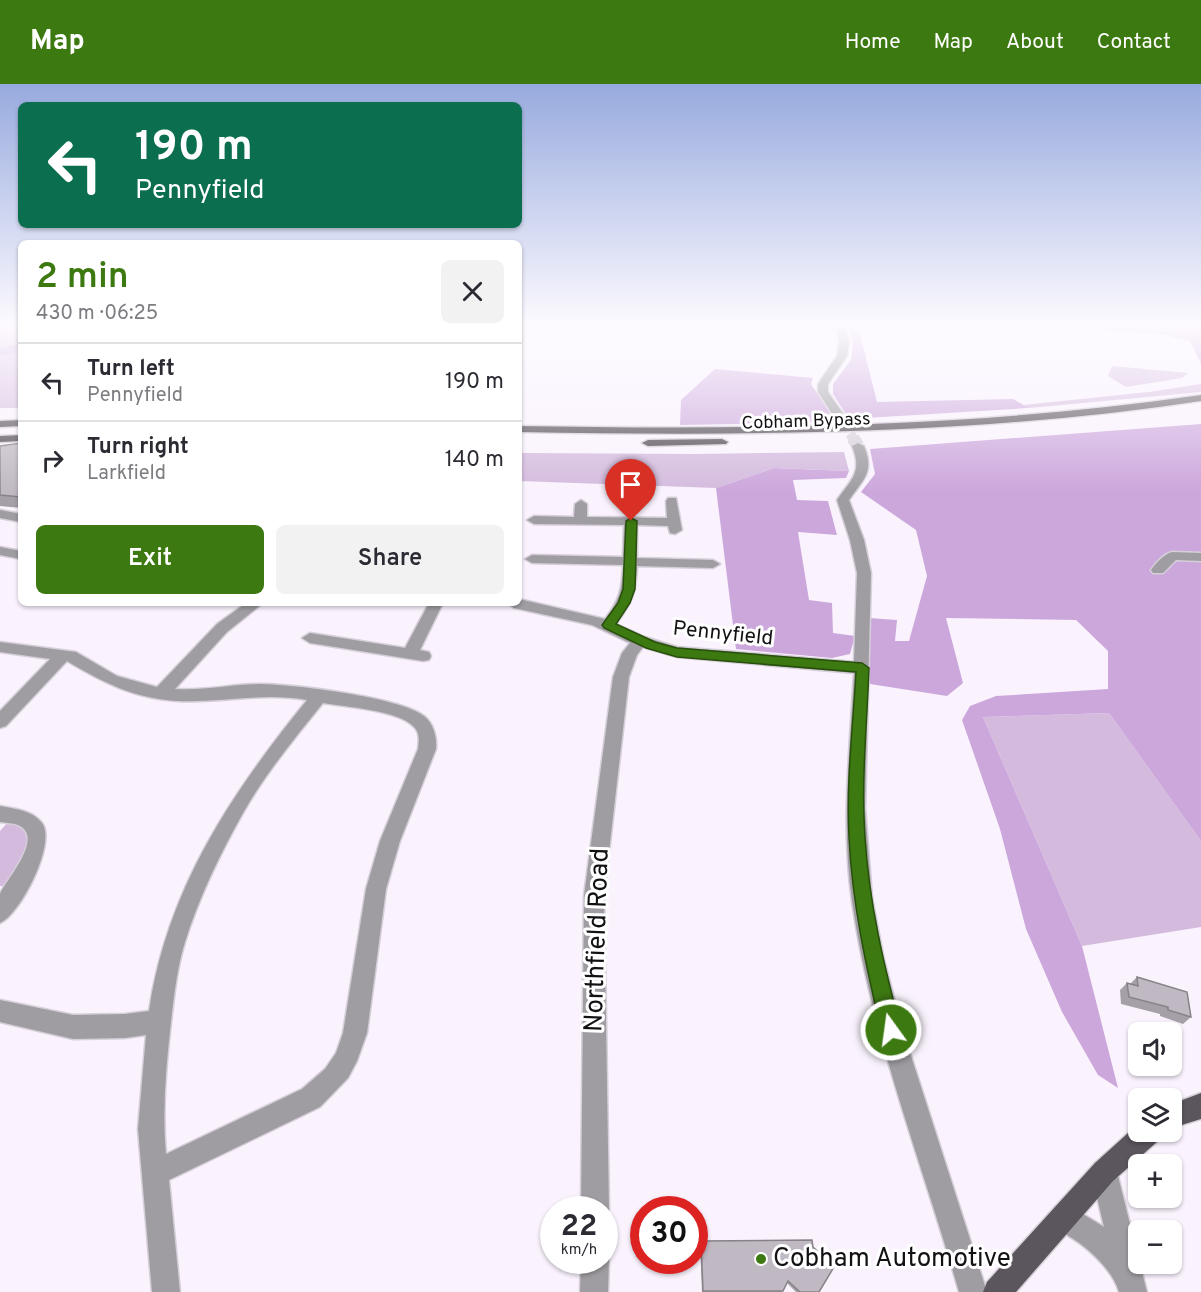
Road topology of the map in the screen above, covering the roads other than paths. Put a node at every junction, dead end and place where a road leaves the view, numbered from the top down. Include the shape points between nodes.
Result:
1 (827, 379) edge
2 (1201, 398) edge
3 (1201, 410) edge
4 (842, 421) tunnel mouth
5 (18, 423) edge
6 (0, 424) edge
7 (18, 428) edge
8 (0, 429) edge
9 (522, 429) edge
10 (522, 440) edge
11 (858, 446) tunnel mouth
12 (672, 501) dead end
13 (581, 504) dead end
14 (0, 514) edge
15 (18, 517) edge
16 (534, 520) dead end
17 (580, 520) junction
18 (631, 521) junction
19 (0, 551) edge
20 (18, 554) edge
21 (1201, 557) edge
22 (532, 559) dead end
23 (631, 561) junction
24 (713, 564) dead end
25 (1158, 570) dead end
26 (522, 604) edge
27 (252, 606) edge
28 (435, 606) edge
29 (608, 625) junction
30 (310, 638) dead end
31 (640, 641) junction
32 (0, 647) edge
33 (63, 655) junction
34 (862, 668) junction
35 (161, 693) junction
36 (319, 696) junction
37 (0, 722) edge
38 (0, 814) edge
39 (0, 913) edge
40 (0, 1011) edge
41 (160, 1021) junction
42 (1201, 1106) edge
43 (1182, 1113) edge
44 (1138, 1142) edge
45 (155, 1173) junction
46 (1104, 1173) junction
47 (595, 1196) edge
48 (1065, 1217) junction
49 (595, 1274) edge
50 (1130, 1282) edge
51 (166, 1292) edge
52 (594, 1292) edge
53 (973, 1292) edge
54 (997, 1292) edge

1 - 4 street via 824,392
2 - 9 highway, Cobham Bypass via 1051,417 904,425 748,431
3 - 10 highway, Cobham Bypass via 1092,423 870,438 691,443
5 - 6 highway
7 - 8 highway
11 - 34 street via 865,462 864,471 843,500 864,573
12 - 18 street via 674,526
13 - 17 street
14 - 15 street
16 - 17 street
17 - 18 street
18 - 23 street
19 - 20 street
21 - 25 street via 1172,556
22 - 23 street
23 - 24 street via 678,558
23 - 29 street via 627,596
26 - 29 street, Pennyfield
27 - 35 street via 229,622
28 - 30 street via 416,655
29 - 31 street, Pennyfield
31 - 34 street, Pennyfield via 691,654
31 - 47 street, Northfield Road via 627,658 621,677 594,896
32 - 33 street
33 - 35 street via 123,684
33 - 37 street
34 - 53 street via 856,808 862,898 873,960
35 - 36 street via 261,690
36 - 41 street via 252,782 205,866 174,942
36 - 45 street via 409,714 420,722 428,737 376,889 352,1046 341,1069 311,1098
38 - 39 street via 29,822 39,838 33,857
40 - 41 street via 73,1027
41 - 45 street via 151,1130
42 - 43 main road
44 - 46 main road
45 - 51 street
46 - 48 main road
46 - 50 street
48 - 50 street via 1093,1236
48 - 54 main road
49 - 52 street

